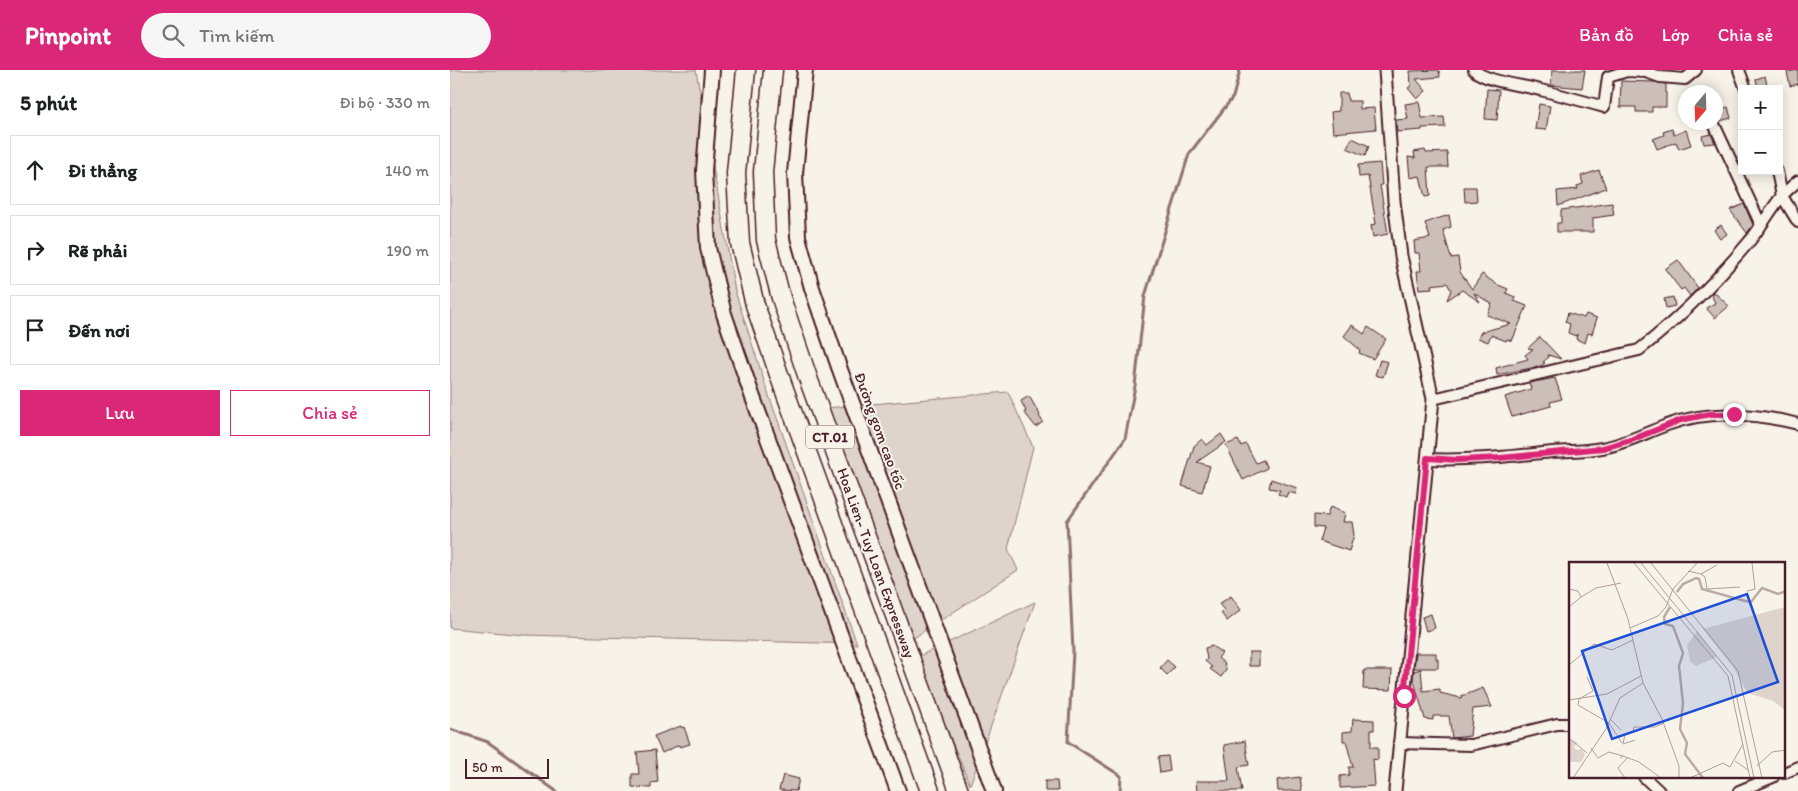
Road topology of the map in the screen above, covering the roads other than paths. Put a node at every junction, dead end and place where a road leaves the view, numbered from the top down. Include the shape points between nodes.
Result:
1 (712, 70) edge
2 (746, 70) edge
3 (773, 70) edge
4 (805, 70) edge
5 (1385, 70) edge
6 (1474, 70) edge
7 (1696, 70) edge
8 (1739, 70) edge
9 (1745, 85) edge
10 (1717, 130) edge
11 (1778, 175) edge
12 (1798, 181) edge
13 (1782, 196) junction
14 (1798, 222) edge
15 (1761, 224) junction
16 (1433, 399) junction
17 (1798, 424) edge
18 (1427, 458) junction
19 (1569, 724) edge
20 (1400, 743) junction
21 (1798, 767) edge
22 (1786, 772) edge
23 (1645, 778) edge
24 (1771, 778) edge
25 (898, 791) edge
26 (930, 791) edge
27 (959, 791) edge
28 (994, 791) edge
29 (1395, 791) edge
30 (1659, 791) edge
31 (1739, 791) edge

1 - 25 main road via 704,171 708,248 724,314
2 - 26 highway, Hoa Lien- Tuy Loan Expressway / CT.01 via 736,173 740,243 755,305
3 - 27 highway, Hoa Lien- Tuy Loan Expressway / CT.01 via 763,172 766,240 781,298 808,378
4 - 28 main road, Đường gom cao tốc via 795,173 798,237 839,366
5 - 16 street via 1400,247
6 - 7 street via 1491,78 1604,107 1608,77 1626,71 1685,79
8 - 9 street
10 - 15 street
11 - 13 street
12 - 13 street
13 - 14 street
13 - 15 street
15 - 16 street via 1735,259 1682,314 1639,350
16 - 18 street
17 - 18 street via 1743,414 1710,414 1681,420 1603,448 1500,458
18 - 20 street
19 - 20 street via 1470,745
20 - 29 street
21 - 22 street
23 - 30 street
24 - 31 street

